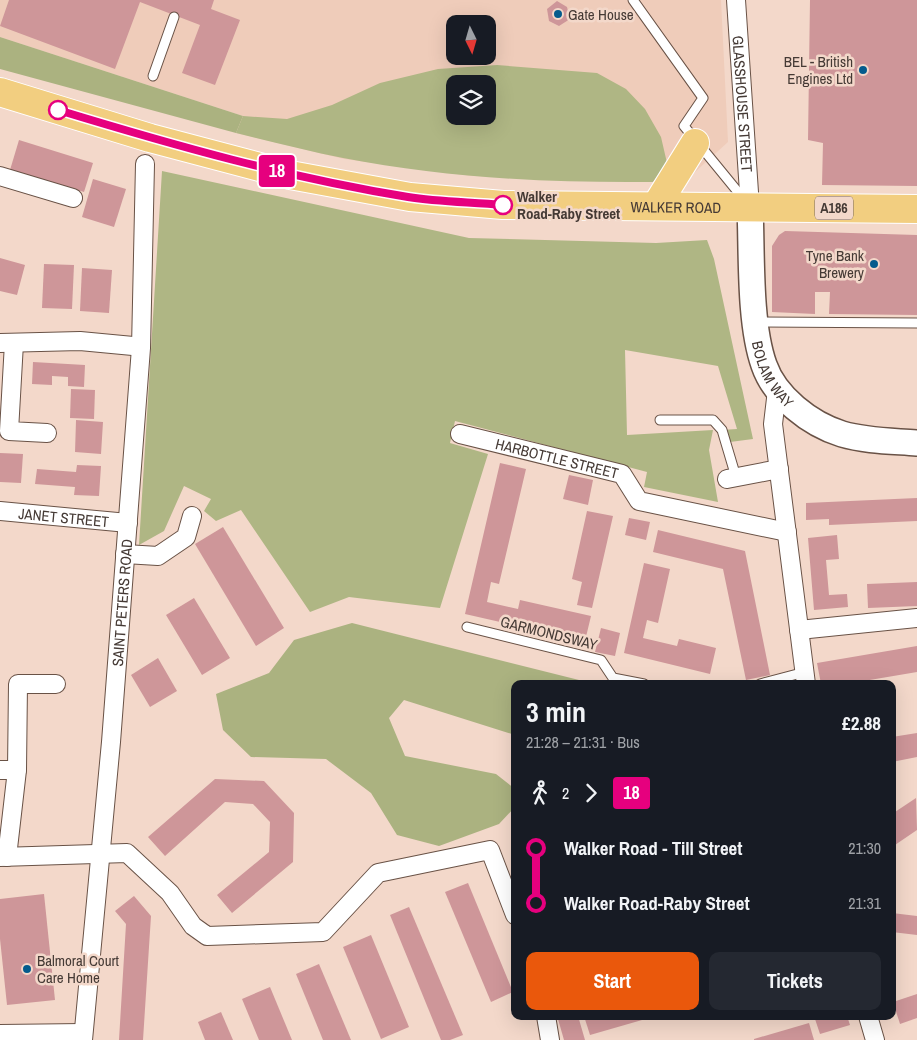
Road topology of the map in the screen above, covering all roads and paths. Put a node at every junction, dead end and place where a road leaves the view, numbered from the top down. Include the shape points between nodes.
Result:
1 (633, 0) edge
2 (736, 0) edge
3 (174, 17) dead end
4 (153, 76) dead end
5 (0, 92) edge
6 (690, 134) junction
7 (145, 164) dead end
8 (0, 176) edge
9 (73, 198) dead end
10 (656, 206) junction
11 (750, 206) junction
12 (917, 209) edge
13 (756, 322) junction
14 (917, 323) edge
15 (7, 343) edge
16 (133, 346) dead end
17 (777, 390) junction
18 (660, 420) dead end
19 (47, 433) dead end
20 (460, 434) dead end
21 (917, 443) edge
22 (779, 469) junction
23 (731, 478) joint
24 (0, 511) edge
25 (192, 516) dead end
26 (128, 523) junction
27 (786, 532) junction
28 (125, 554) junction
29 (917, 618) edge
30 (467, 627) dead end
31 (799, 630) junction
32 (806, 678) edge
33 (623, 680) edge
34 (791, 680) edge
35 (56, 684) dead end
36 (8, 770) edge
37 (99, 853) junction
38 (4, 857) edge
39 (511, 905) edge
40 (547, 1020) edge
41 (869, 1020) edge
42 (0, 1034) edge
43 (83, 1037) edge
44 (550, 1040) edge
45 (875, 1040) edge

1 - 6 lane via 703,98
2 - 11 street, GLASSHOUSE STREET
3 - 4 lane
5 - 10 main road, WALKER ROAD / A186 via 150,138 290,175 410,197 503,205
6 - 10 main road
6 - 11 lane
7 - 26 street, SAINT PETERS ROAD via 141,348
8 - 9 street
10 - 11 main road, WALKER ROAD / A186
11 - 12 main road, WALKER ROAD / A186
11 - 13 street, BOLAM WAY
13 - 14 lane
13 - 17 street, BOLAM WAY via 764,367
15 - 16 street via 80,341
15 - 19 street via 9,431
17 - 21 street, BOLAM WAY via 818,424 841,434 870,440
17 - 22 street via 773,424
18 - 23 lane via 713,420 722,430
20 - 27 street, HARBOTTLE STREET via 622,474 639,501
22 - 23 street
22 - 27 street
24 - 26 street, JANET STREET
25 - 28 street via 186,537 158,556
26 - 28 street, SAINT PETERS ROAD
27 - 31 street
28 - 37 street, SAINT PETERS ROAD
29 - 31 street
30 - 33 lane, GARMONDSWAY via 601,660 612,678
31 - 32 street
32 - 34 lane
35 - 36 street via 18,684
36 - 38 street
37 - 38 street
37 - 39 street via 127,853 170,893 193,926 207,936 323,932 378,873 490,850
37 - 43 street, SAINT PETERS ROAD
40 - 44 street
41 - 45 street
42 - 43 street

